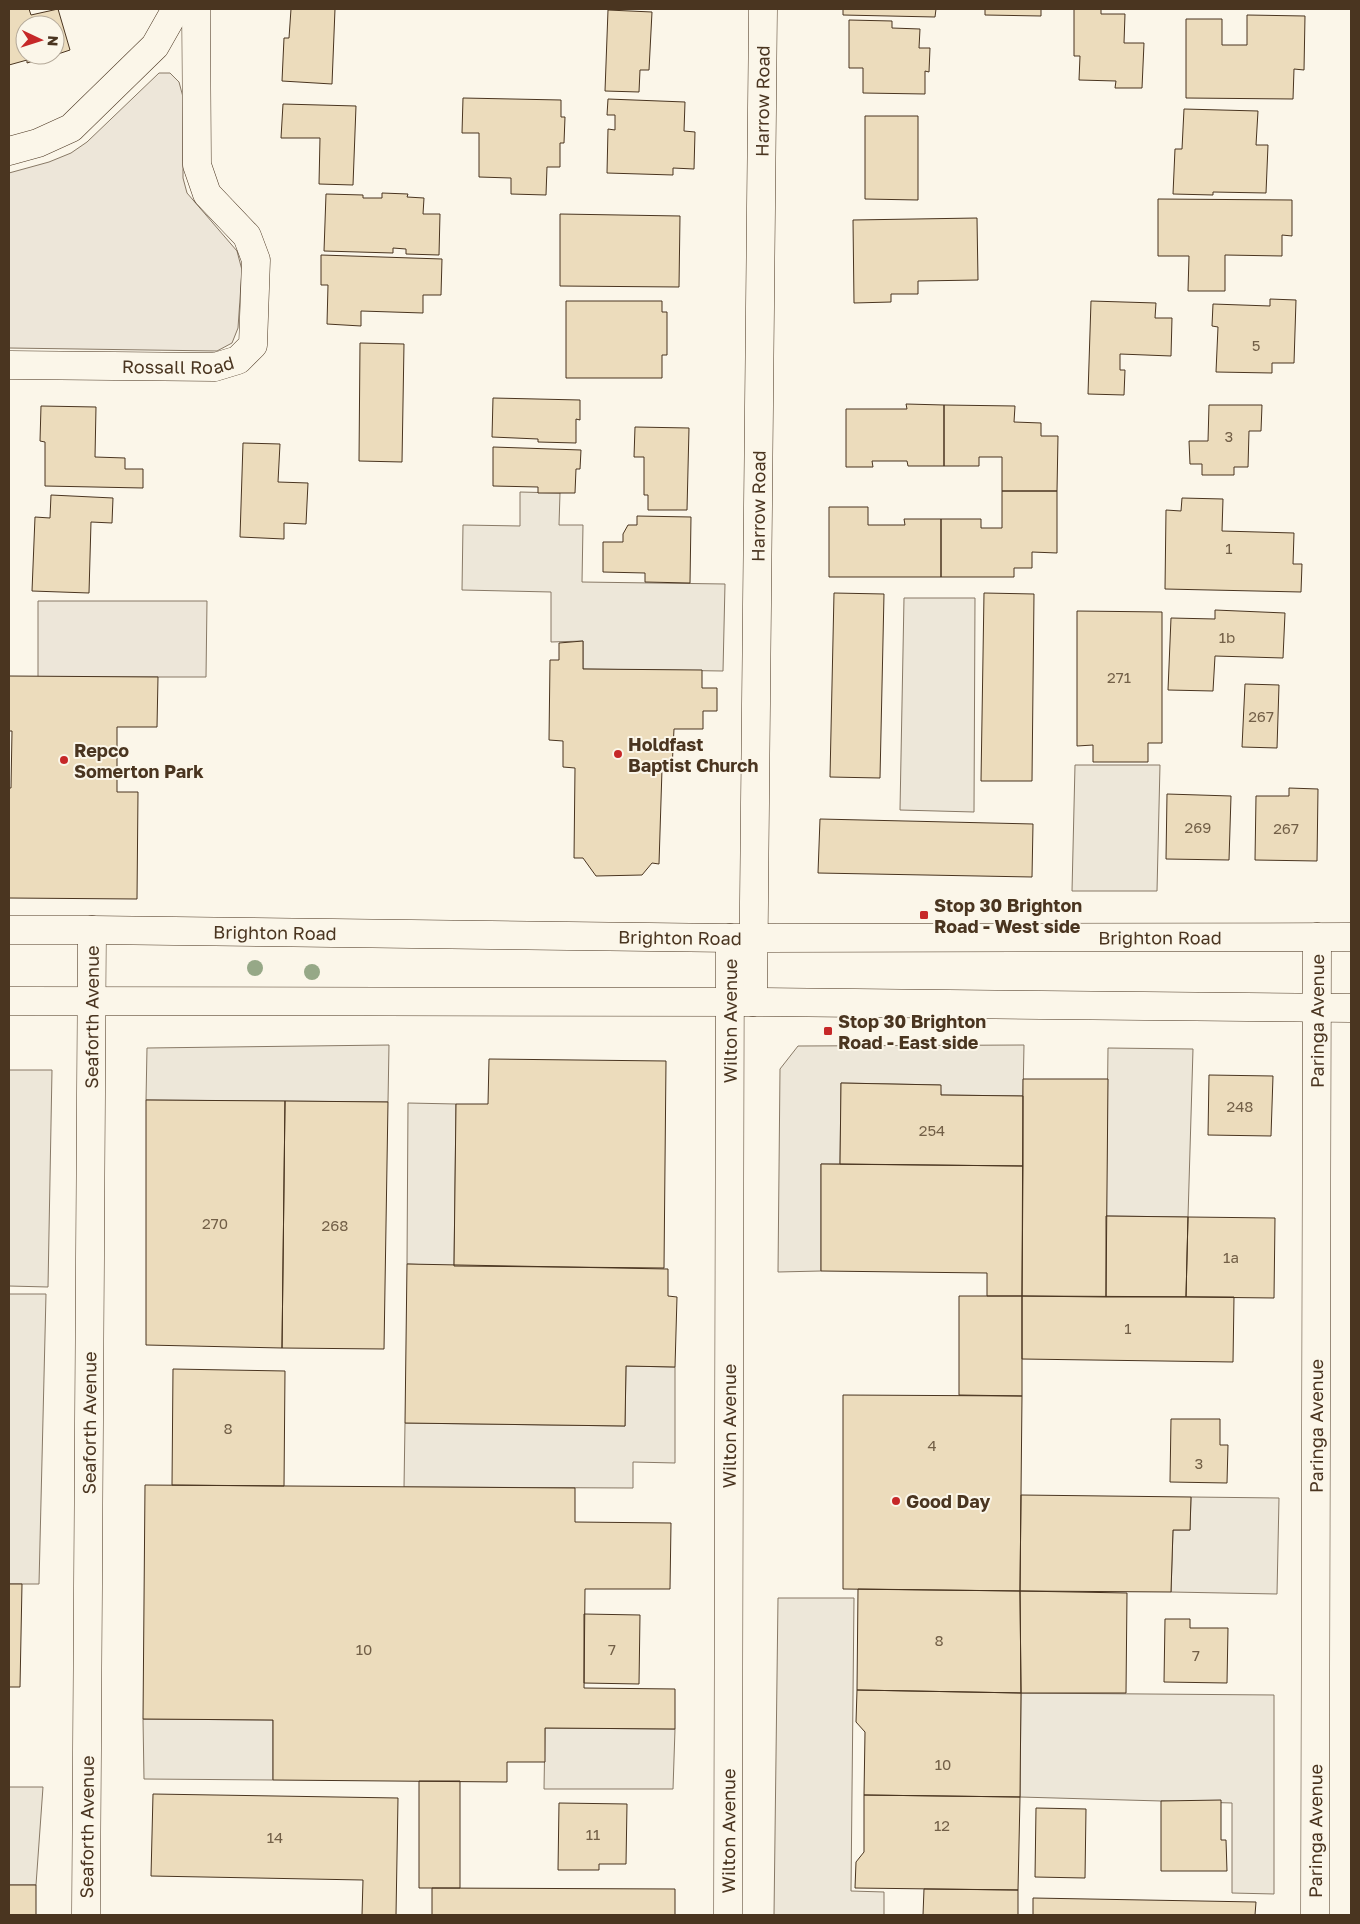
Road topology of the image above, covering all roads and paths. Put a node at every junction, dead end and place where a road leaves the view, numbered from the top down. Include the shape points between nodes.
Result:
1 (176, 9) edge
2 (196, 9) edge
3 (763, 9) edge
4 (9, 151) edge
5 (9, 365) edge
6 (9, 930) edge
7 (92, 930) junction
8 (1317, 936) junction
9 (1351, 937) edge
10 (742, 938) junction
11 (9, 1000) edge
12 (93, 1000) junction
13 (742, 1002) junction
14 (1316, 1007) junction
15 (1351, 1008) edge
16 (86, 1915) edge
17 (728, 1915) edge
18 (1315, 1915) edge

1 - 4 street via 155,46 71,128 38,143
2 - 5 street, Rossall Road via 197,165 207,194 247,236 256,260 253,345 238,360 216,367
3 - 10 street, Harrow Road
6 - 7 street, Brighton Road
7 - 10 street, Brighton Road
7 - 12 street, Seaforth Avenue
8 - 9 street, Brighton Road
8 - 10 street, Brighton Road
8 - 14 street, Paringa Avenue
10 - 13 street, Harrow Road
11 - 12 street
12 - 13 street
12 - 16 street, Seaforth Avenue
13 - 14 street
13 - 17 street, Wilton Avenue
14 - 15 street
14 - 18 street, Paringa Avenue

